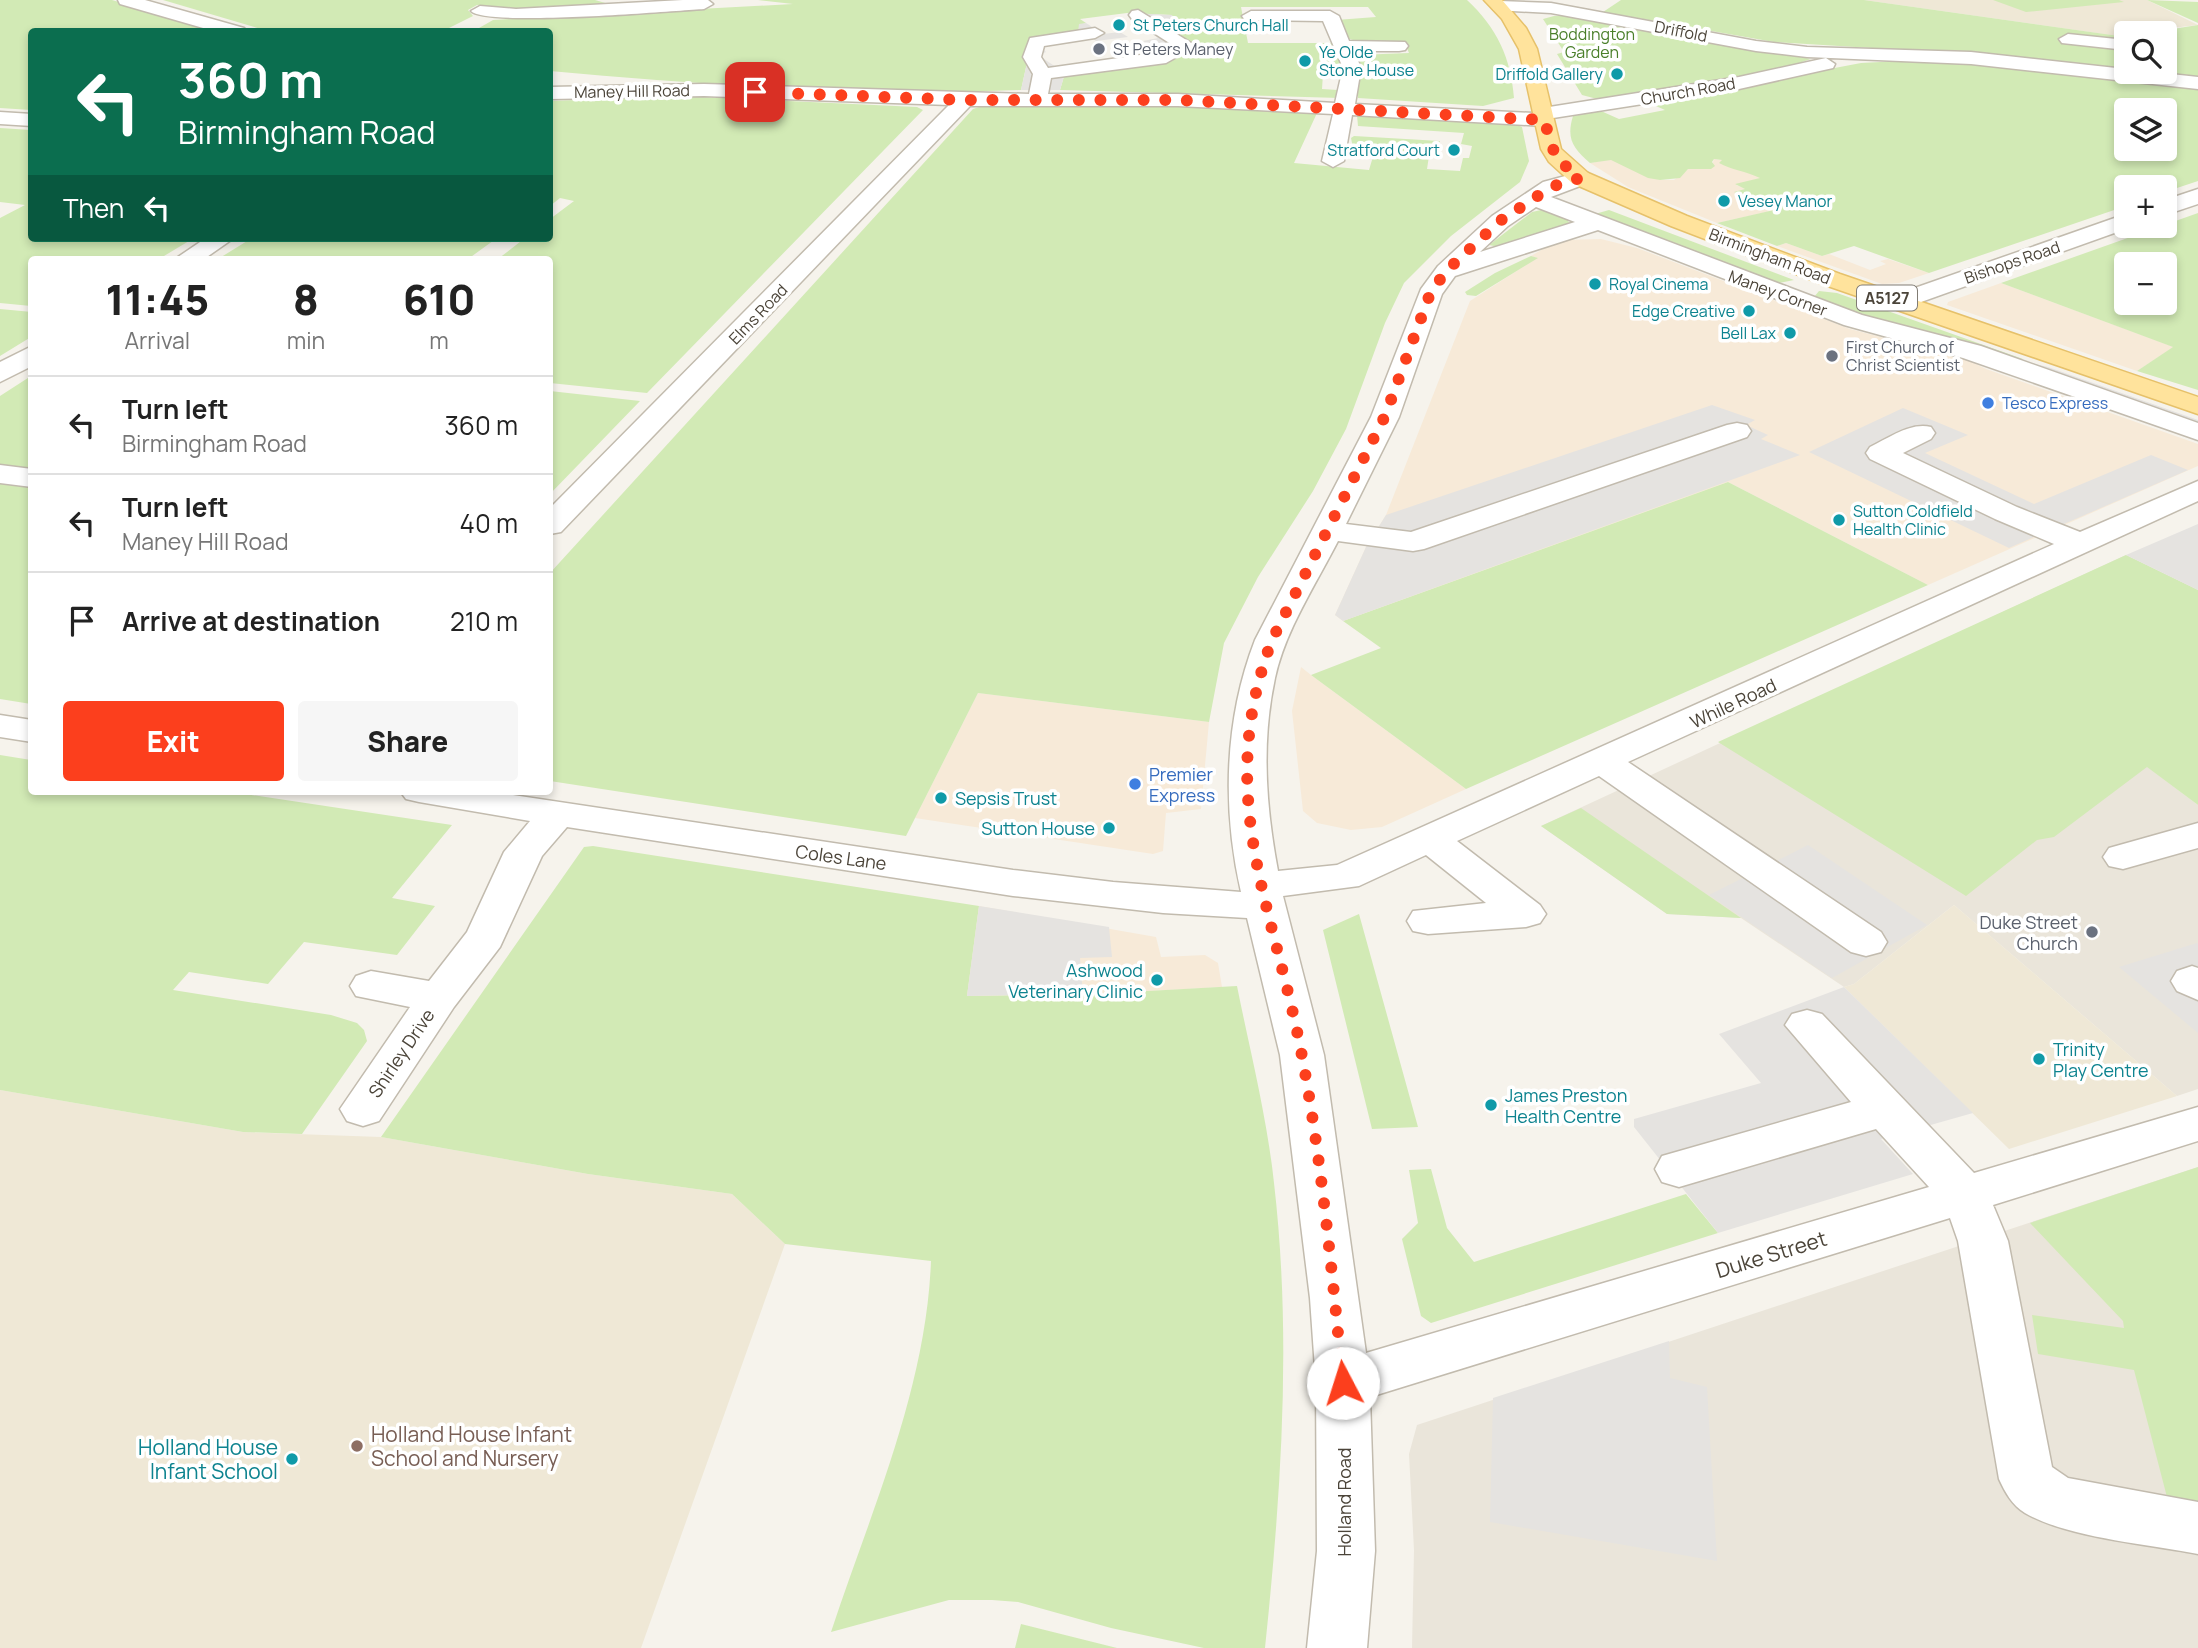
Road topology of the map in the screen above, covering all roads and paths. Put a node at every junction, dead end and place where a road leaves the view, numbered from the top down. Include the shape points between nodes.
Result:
1 (126, 0) edge
2 (1496, 3) edge
3 (1535, 3) edge
4 (704, 4) dead end
5 (1138, 15) dead end
6 (492, 16) dead end
7 (224, 28) edge
8 (1095, 33) dead end
9 (2068, 39) dead end
10 (1341, 40) junction
11 (2114, 44) edge
12 (1399, 46) dead end
13 (1862, 55) junction
14 (1832, 62) joint
15 (2114, 71) edge
16 (1042, 74) junction
17 (2177, 78) edge
18 (2198, 83) edge
19 (557, 85) edge
20 (1038, 98) junction
21 (965, 100) junction
22 (1345, 109) junction
23 (1544, 117) junction
24 (0, 118) edge
25 (28, 120) edge
26 (1333, 161) dead end
27 (1580, 178) junction
28 (2198, 196) edge
29 (1534, 198) junction
30 (2177, 204) edge
31 (1601, 223) junction
32 (2114, 225) edge
33 (215, 242) edge
34 (192, 256) edge
35 (1446, 271) junction
36 (1831, 279) junction
37 (1790, 297) junction
38 (1898, 302) junction
39 (28, 356) edge
40 (0, 374) edge
41 (2198, 406) edge
42 (1737, 431) dead end
43 (2198, 432) edge
44 (1921, 433) dead end
45 (0, 474) edge
46 (28, 478) edge
47 (2198, 490) edge
48 (553, 522) edge
49 (1326, 530) junction
50 (2082, 544) junction
51 (0, 726) edge
52 (28, 730) edge
53 (1604, 762) junction
54 (442, 795) edge
55 (556, 815) junction
56 (2198, 835) edge
57 (1430, 839) junction
58 (2123, 857) dead end
59 (1262, 896) junction
60 (1428, 922) dead end
61 (1866, 942) dead end
62 (371, 986) dead end
63 (439, 997) junction
64 (1807, 1025) dead end
65 (363, 1109) dead end
66 (1885, 1109) junction
67 (2198, 1124) edge
68 (1679, 1169) dead end
69 (1965, 1195) junction
70 (1343, 1383) junction
71 (2198, 1528) edge
72 (1337, 1648) edge

1 - 7 street
2 - 3 street, Driffold
2 - 23 main road, Birmingham Road / A5127 via 1531,52
3 - 13 street, Driffold via 1756,46
4 - 6 street
5 - 16 street via 1187,46 1166,57
8 - 16 street via 1036,42 1032,57
9 - 11 street
10 - 10 street via 1253,25 1336,13
10 - 12 street
10 - 22 street via 1352,68
13 - 14 street, Driffold
13 - 15 street, Driffold via 1971,58
14 - 23 street, Church Road
16 - 20 street
17 - 18 street, Driffold
19 - 21 street, Maney Hill Road
20 - 21 street, Maney Hill Road
20 - 22 street, Maney Hill Road
21 - 48 street, Elms Road
22 - 23 street, Maney Hill Road
22 - 26 street
23 - 27 main road, Birmingham Road / A5127 via 1556,158
24 - 25 street
27 - 29 street, Holland Road
27 - 36 main road, Birmingham Road / A5127 via 1667,217
28 - 30 street
29 - 31 street, Maney Corner
29 - 35 street, Holland Road via 1500,221
31 - 35 street
31 - 37 street, Maney Corner
32 - 38 street, Bishops Road
33 - 34 street
35 - 49 street, Holland Road via 1430,294 1385,416
36 - 37 street
36 - 38 main road, Birmingham Road / A5127
37 - 43 street, Maney Corner via 1853,320 1984,356
38 - 41 main road, Birmingham Road / A5127
39 - 40 street
42 - 49 street via 1413,542
44 - 50 street via 1880,453
45 - 46 street
47 - 50 street, While Road
49 - 59 street, Holland Road via 1258,677 1247,763 1252,847
50 - 53 street, While Road
51 - 52 street
53 - 57 street, While Road
53 - 61 street
54 - 55 street, Coles Lane
55 - 59 street, Coles Lane via 1084,893 1187,904
55 - 63 street, Shirley Drive via 524,852 485,937
56 - 58 street
57 - 59 street, While Road via 1345,877
57 - 60 street via 1526,914
59 - 70 street, Holland Road via 1302,1055
62 - 63 street, Shirley Drive
63 - 65 street, Shirley Drive
64 - 66 street
66 - 68 street
66 - 69 street
67 - 69 street, Duke Street
69 - 70 street, Duke Street
69 - 71 street via 1983,1241 2027,1479 2042,1494 2064,1503
70 - 72 street, Holland Road via 1346,1551

